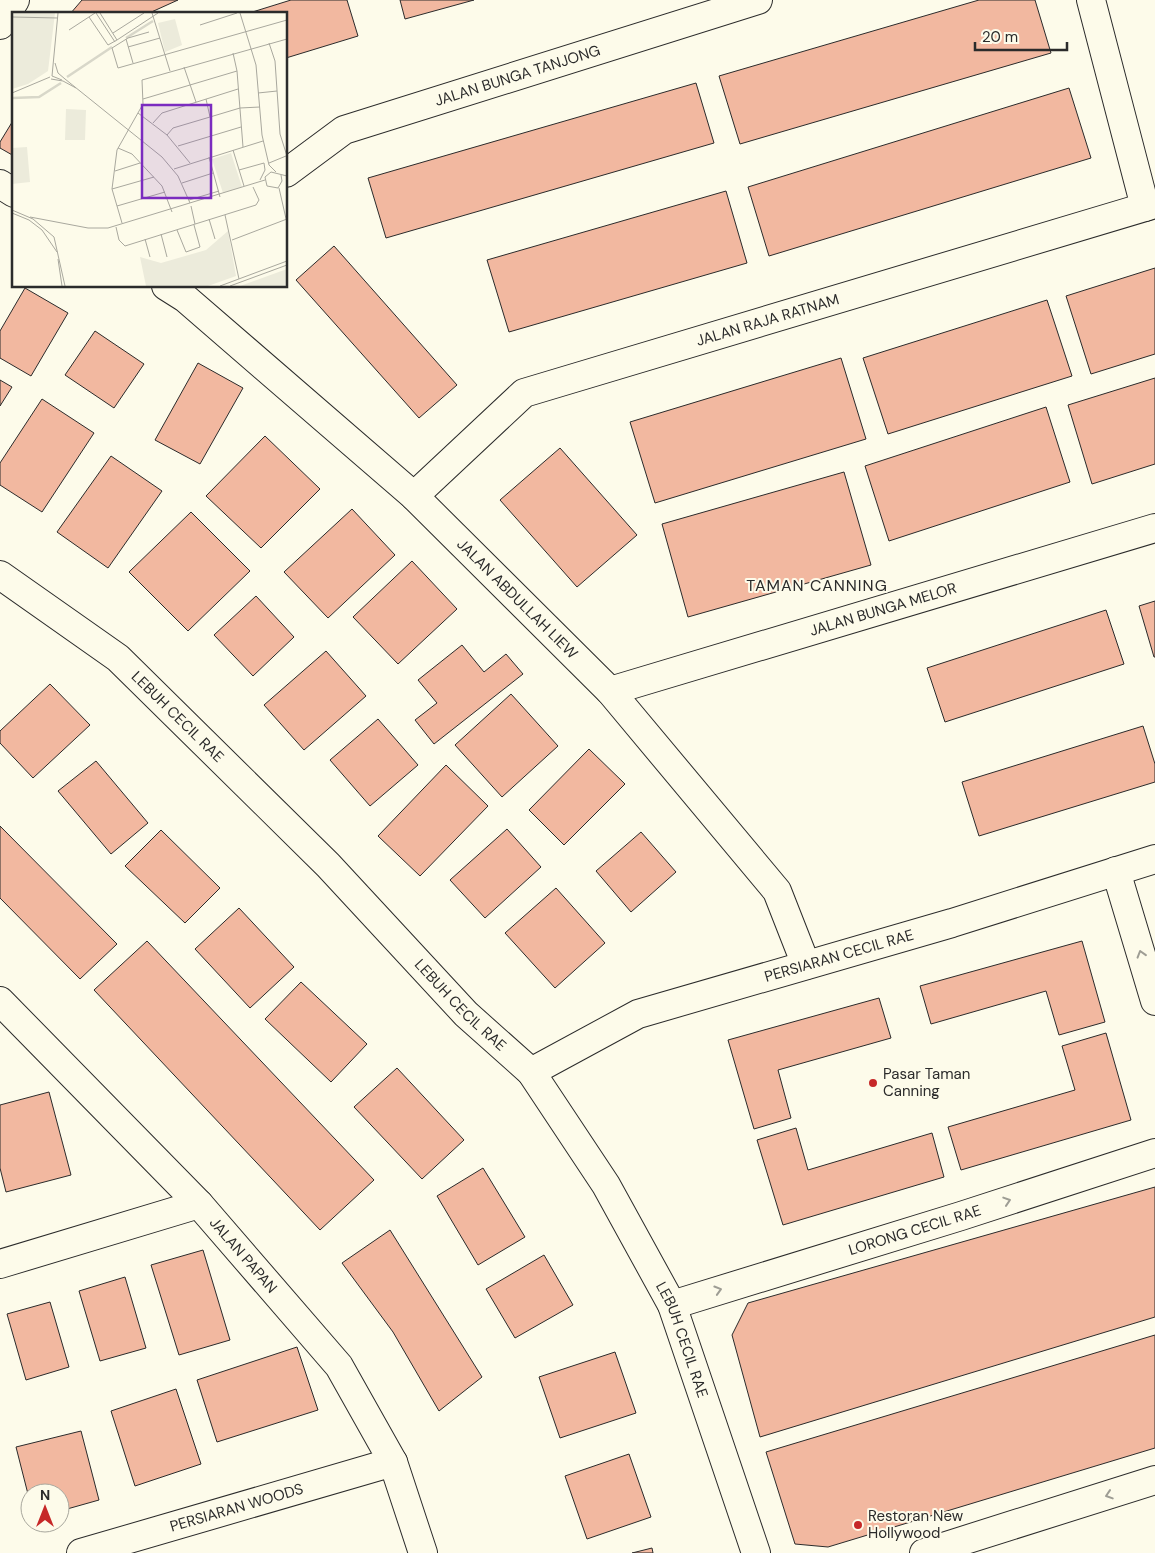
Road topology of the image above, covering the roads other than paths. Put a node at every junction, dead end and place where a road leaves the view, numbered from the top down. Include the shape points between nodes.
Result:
1 (15, 0) edge
2 (758, 0) edge
3 (1091, 0) edge
4 (0, 25) edge
5 (288, 172) edge
6 (0, 184) edge
7 (12, 191) edge
8 (1150, 205) edge
9 (182, 290) edge
10 (414, 496) junction
11 (1155, 528) edge
12 (0, 575) edge
13 (610, 691) junction
14 (1155, 859) edge
15 (1116, 871) junction
16 (806, 966) junction
17 (0, 1001) edge
18 (1155, 1001) edge
19 (531, 1072) junction
20 (1155, 1153) edge
21 (199, 1204) junction
22 (0, 1264) edge
23 (672, 1305) junction
24 (393, 1462) junction
25 (1155, 1480) edge
26 (81, 1553) edge
27 (423, 1553) edge
28 (756, 1553) edge
29 (924, 1553) edge

1 - 4 street
2 - 5 street, JALAN BUNGA TANJONG via 344,130
3 - 8 street
6 - 7 street
8 - 10 street, JALAN RAJA RATNAM via 524,393
9 - 10 street, JALAN ABDULLAH LIEW
10 - 13 street, JALAN ABDULLAH LIEW
11 - 13 street, JALAN BUNGA MELOR
12 - 19 street, LEBUH CECIL RAE via 118,658 328,865 466,1014
13 - 16 street, JALAN ABDULLAH LIEW via 777,891
14 - 15 street, PERSIARAN CECIL RAE
15 - 16 street, PERSIARAN CECIL RAE
18 -> 15 street
16 - 19 street, PERSIARAN CECIL RAE via 638,1014
17 - 21 street, JALAN PAPAN
19 - 23 street, LEBUH CECIL RAE via 606,1184
23 -> 20 street, LORONG CECIL RAE
21 - 22 street
21 - 24 street, JALAN PAPAN via 339,1366
23 - 28 street, LEBUH CECIL RAE
24 - 26 street, PERSIARAN WOODS
24 - 27 street, JALAN PAPAN
25 -> 29 street

